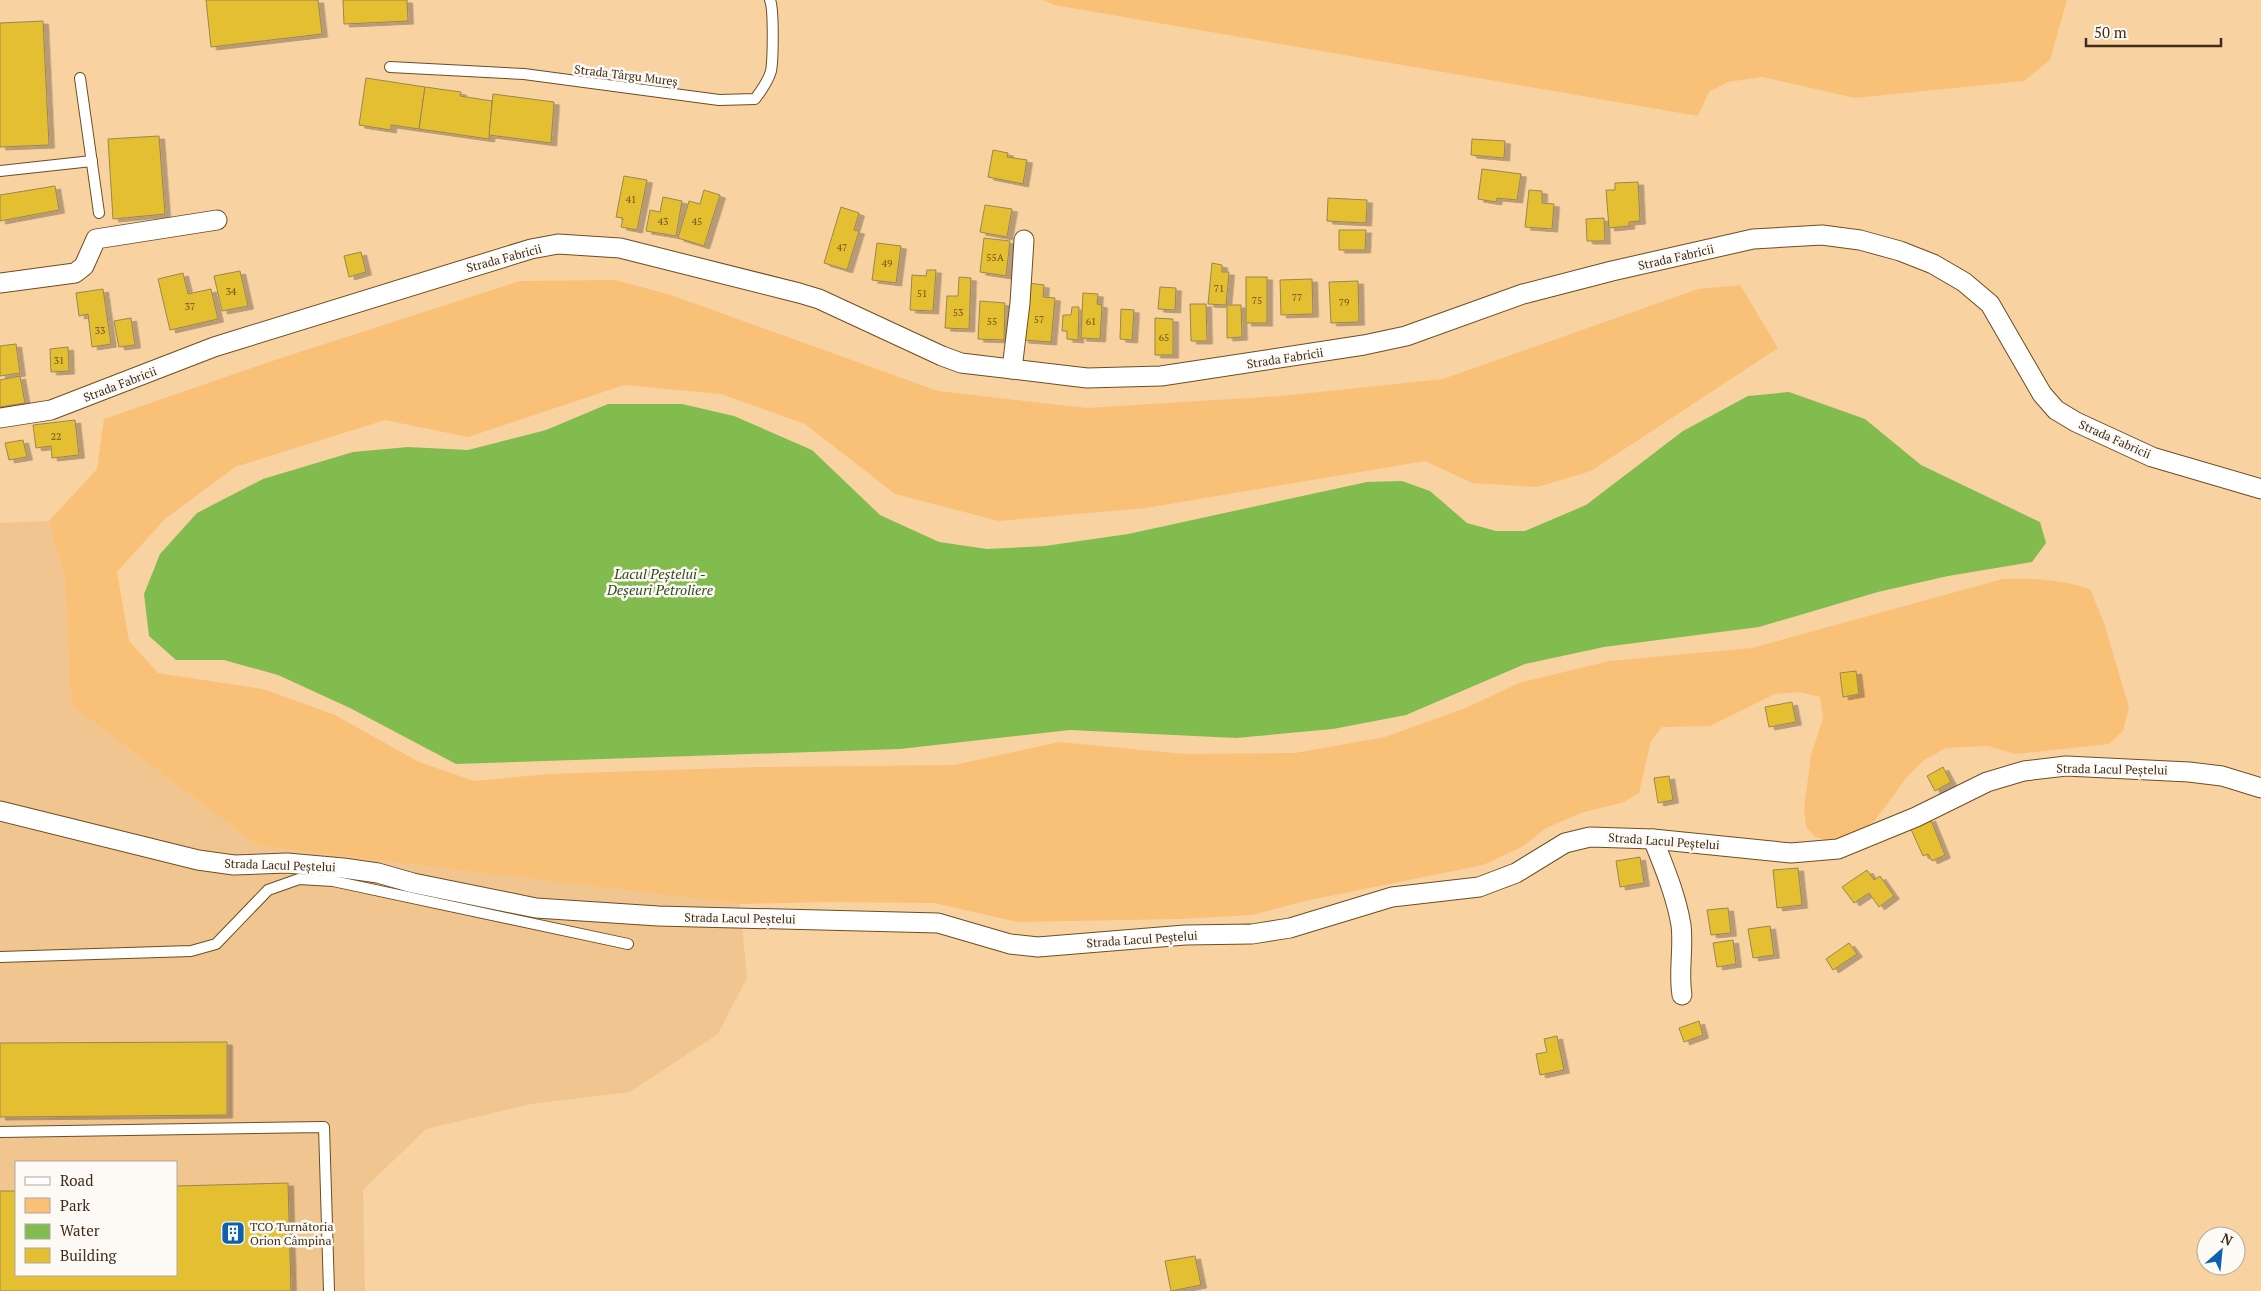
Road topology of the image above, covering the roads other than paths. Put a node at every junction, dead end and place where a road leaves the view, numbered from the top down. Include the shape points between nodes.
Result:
1 (770, 0) edge
2 (390, 67) dead end
3 (80, 78) dead end
4 (92, 162) junction
5 (0, 171) edge
6 (99, 213) dead end
7 (217, 220) dead end
8 (1024, 240) dead end
9 (0, 283) edge
10 (1012, 369) junction
11 (0, 418) edge
12 (2261, 489) edge
13 (2261, 788) edge
14 (0, 811) edge
15 (1654, 839) junction
16 (628, 944) dead end
17 (0, 957) edge
18 (1682, 995) dead end
19 (0, 1132) edge
20 (329, 1291) edge

1 - 2 lane, Strada Târgu Mureș via 770,72 754,99 719,100 524,74
3 - 4 lane
4 - 5 lane
4 - 6 lane
7 - 9 street via 96,239 84,266 76,273
8 - 10 street
10 - 11 street, Strada Fabricii via 961,363 820,299 799,293 620,248 558,244 513,254 214,347 51,410
10 - 12 street, Strada Fabricii via 1086,378 1161,376 1322,352 1406,336 1523,294 1612,271 1753,239 1822,236 1860,240 1900,251 1933,264 1964,282 1990,304 2042,394 2056,410 2076,422 2152,457
13 - 15 street, Strada Lacul Peștelui via 2222,776 2189,772 2066,766 2024,771 1987,782 1916,817 1838,849 1791,853
14 - 15 street, Strada Lacul Peștelui via 198,860 234,866 287,863 343,868 536,908 658,916 938,923 1010,944 1038,947 1186,935 1252,934 1290,928 1392,897 1479,887 1516,873 1565,843 1590,837
15 - 18 street via 1673,890 1681,926 1679,962
16 - 17 lane via 333,882 299,880 268,890 216,944 192,951
19 - 20 lane via 324,1127

